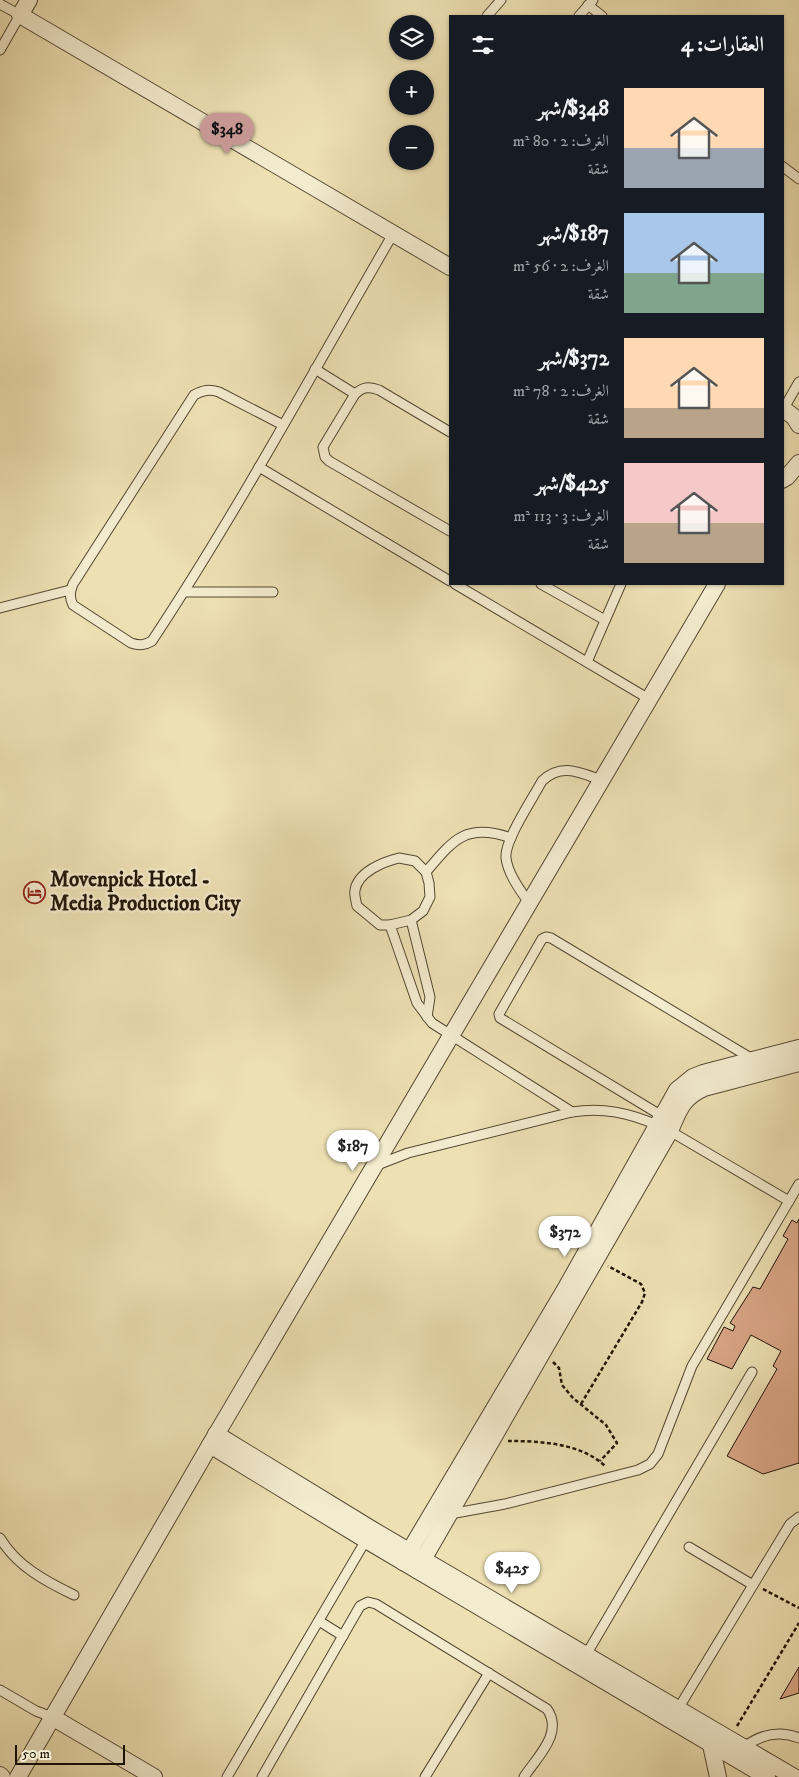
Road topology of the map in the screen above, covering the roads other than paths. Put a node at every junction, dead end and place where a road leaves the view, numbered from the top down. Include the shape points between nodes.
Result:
1 (29, 0) edge
2 (501, 0) edge
3 (590, 3) edge
4 (0, 4) edge
5 (20, 15) junction
6 (488, 15) edge
7 (580, 15) edge
8 (601, 15) edge
9 (0, 50) edge
10 (784, 168) edge
11 (799, 179) edge
12 (393, 234) junction
13 (449, 266) edge
14 (315, 369) junction
15 (799, 382) edge
16 (356, 394) junction
17 (784, 406) edge
18 (784, 409) edge
19 (283, 425) junction
20 (799, 425) edge
21 (449, 431) edge
22 (798, 466) edge
23 (258, 467) junction
24 (784, 479) edge
25 (449, 530) edge
26 (449, 580) edge
27 (457, 585) edge
28 (544, 585) edge
29 (621, 585) edge
30 (716, 585) edge
31 (70, 590) junction
32 (184, 592) junction
33 (273, 592) dead end
34 (0, 608) edge
35 (605, 620) junction
36 (587, 662) junction
37 (649, 699) junction
38 (601, 780) junction
39 (511, 838) junction
40 (426, 872) junction
41 (529, 903) junction
42 (411, 920) junction
43 (390, 925) junction
44 (427, 1017) junction
45 (451, 1036) junction
46 (799, 1048) edge
47 (754, 1061) junction
48 (799, 1063) edge
49 (572, 1112) junction
50 (663, 1124) junction
51 (374, 1166) junction
52 (799, 1184) edge
53 (789, 1201) junction
54 (752, 1372) dead end
55 (213, 1439) junction
56 (443, 1510) junction
57 (799, 1517) edge
58 (369, 1535) junction
59 (0, 1538) edge
60 (689, 1547) dead end
61 (413, 1561) junction
62 (753, 1585) junction
63 (74, 1595) dead end
64 (319, 1621) junction
65 (343, 1636) junction
66 (583, 1661) junction
67 (489, 1673) junction
68 (0, 1690) edge
69 (675, 1715) junction
70 (52, 1717) junction
71 (799, 1738) edge
72 (711, 1745) junction
73 (738, 1749) junction
74 (18, 1777) edge
75 (154, 1777) edge
76 (227, 1777) edge
77 (262, 1777) edge
78 (425, 1777) edge
79 (524, 1777) edge
80 (718, 1777) edge
81 (767, 1777) edge
82 (794, 1777) edge

1 - 5 street
2 - 6 lane
3 - 7 lane
3 - 8 lane
4 - 5 lane
5 - 9 lane
5 - 12 street
10 - 11 lane
12 - 13 street
12 - 14 lane
14 - 16 lane
14 - 19 lane
15 - 17 lane
16 - 21 lane via 360,389 373,387
16 - 25 lane via 325,442 325,457
18 - 20 street
19 - 23 lane
19 - 31 lane via 219,392 201,391 194,395
22 - 24 street
23 - 26 lane
23 - 32 lane
27 - 36 lane
28 - 35 lane
29 - 35 lane
30 - 37 street
31 - 32 lane via 73,605 137,645 152,641
31 - 34 lane
32 - 33 lane
35 - 36 lane
36 - 37 lane
37 - 38 street
38 - 39 lane via 569,770 549,774
38 - 41 street
39 - 40 lane via 496,832 468,834 451,842
39 - 41 lane via 506,850 507,865
40 - 42 lane via 430,896 423,911
40 - 43 lane via 415,861 399,858 385,862 359,878 354,891 357,906 380,925
41 - 45 street
42 - 43 lane
42 - 44 lane via 429,989
43 - 44 lane via 417,1003
44 - 45 lane
45 - 49 lane
45 - 51 street
46 - 47 street
47 - 50 street via 693,1077 677,1090
47 - 50 lane via 551,938 542,939 499,1014 500,1018
48 - 50 street via 696,1092
49 - 50 lane via 607,1110
49 - 51 lane via 408,1152
50 - 53 lane
50 - 56 street via 567,1286
50 - 56 street via 596,1260 492,1441
51 - 55 street
52 - 53 lane
53 - 56 lane via 692,1366 655,1459 644,1468 505,1504
54 - 66 lane
55 - 58 street
55 - 70 street
56 - 61 street
57 - 62 lane via 790,1524
58 - 61 street
58 - 64 lane
59 - 63 lane via 28,1569
60 - 62 lane
61 - 66 street
62 - 69 lane
64 - 65 lane
64 - 76 lane
65 - 67 lane via 360,1606 373,1602
65 - 77 lane
66 - 69 street
67 - 78 lane
67 - 79 lane via 547,1709 552,1719 552,1736
68 - 70 lane
69 - 72 street
69 - 73 street
70 - 74 street
70 - 75 street
71 - 73 lane via 786,1734 769,1735
72 - 73 street
72 - 80 street
73 - 81 street
73 - 82 street

